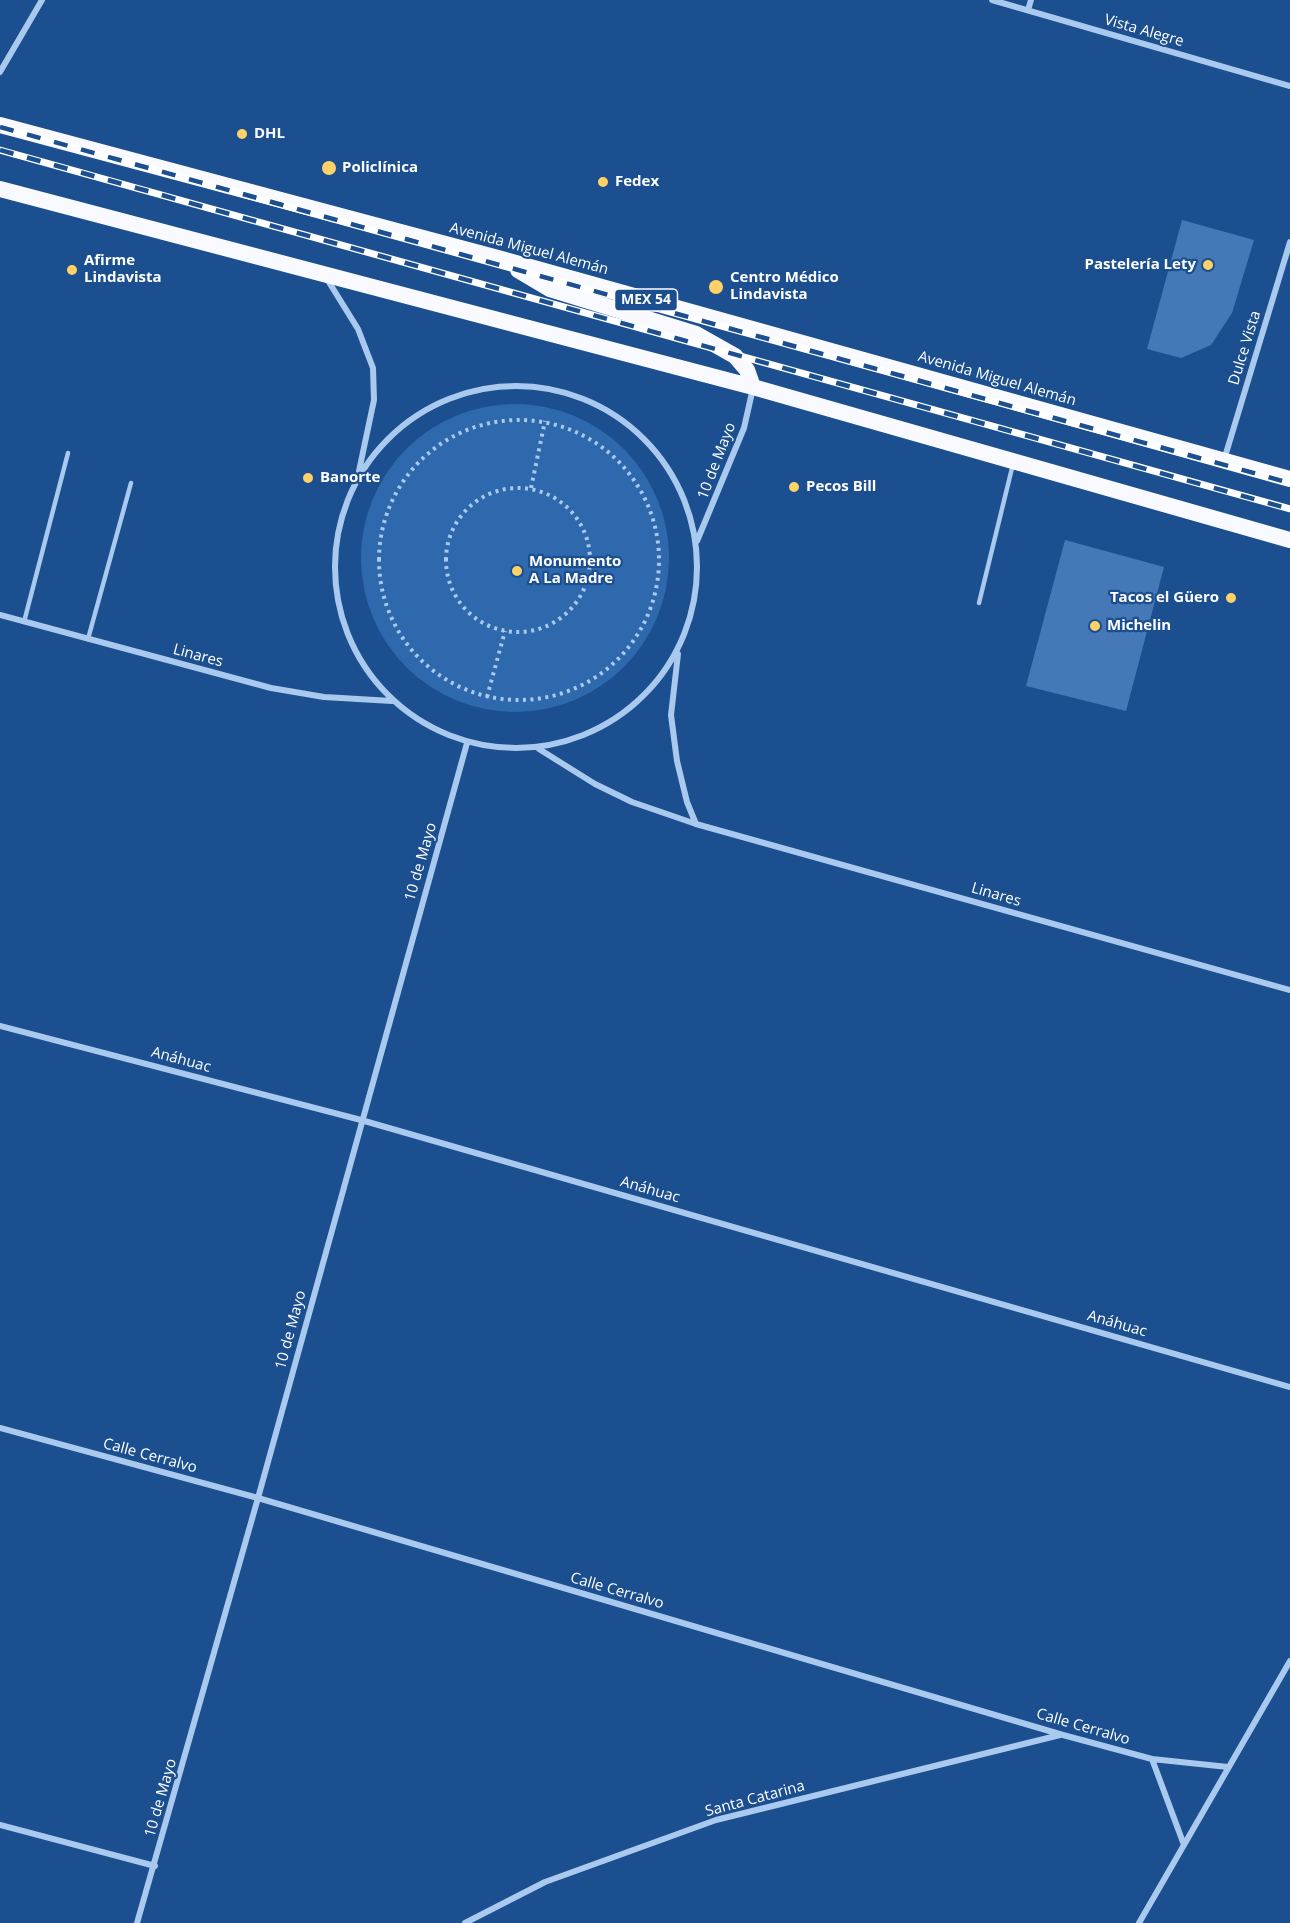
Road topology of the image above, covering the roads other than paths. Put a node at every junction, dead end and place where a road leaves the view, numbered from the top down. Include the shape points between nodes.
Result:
1 (42, 0) edge
2 (992, 0) edge
3 (1031, 0) edge
4 (1028, 10) junction
5 (0, 72) edge
6 (1290, 86) edge
7 (0, 124) edge
8 (0, 189) edge
9 (1290, 242) edge
10 (498, 258) junction
11 (326, 275) junction
12 (753, 387) junction
13 (68, 453) dead end
14 (1014, 462) junction
15 (1223, 462) junction
16 (359, 473) junction
17 (1290, 479) edge
18 (131, 483) dead end
19 (1290, 540) edge
20 (697, 542) junction
21 (979, 603) dead end
22 (0, 615) edge
23 (24, 622) junction
24 (88, 639) junction
25 (678, 654) junction
26 (392, 700) junction
27 (467, 743) junction
28 (539, 749) junction
29 (696, 824) junction
30 (1290, 990) edge
31 (0, 1026) edge
32 (361, 1120) junction
33 (1290, 1387) edge
34 (0, 1428) edge
35 (258, 1498) junction
36 (1290, 1661) edge
37 (1063, 1735) junction
38 (1152, 1759) junction
39 (1228, 1767) junction
40 (0, 1825) edge
41 (1184, 1845) junction
42 (154, 1866) junction
43 (137, 1923) edge
44 (465, 1923) edge
45 (1139, 1923) edge

1 - 5 street
2 - 4 street, Vista Alegre
3 - 4 street
4 - 6 street, Vista Alegre
7 - 10 highway, Avenida Miguel Alemán / MEX 54
8 - 11 highway
9 - 15 street, Dulce Vista
10 - 12 highway via 550,288 696,334 735,356 747,370
10 - 15 highway, Avenida Miguel Alemán / MEX 54
11 - 12 highway
11 - 16 street, 10 de Mayo via 358,329 373,368 374,400
12 - 14 highway
12 - 20 street, 10 de Mayo via 744,428
13 - 23 lane
14 - 19 highway
14 - 21 lane
15 - 17 highway, Avenida Miguel Alemán / MEX 54
16 - 20 street, 10 de Mayo via 395,430 442,400 496,386 552,388 604,408 649,442 681,488
16 - 26 street, 10 de Mayo via 337,531 335,592 354,652
18 - 24 lane
20 - 25 street, 10 de Mayo via 696,600
22 - 23 street, Linares
23 - 24 street, Linares
24 - 26 street, Linares via 271,688 324,698
25 - 28 street, 10 de Mayo via 642,700 595,733
25 - 29 street via 671,715 677,761
26 - 27 street, 10 de Mayo via 427,726
27 - 28 street, 10 de Mayo
27 - 32 street, 10 de Mayo
28 - 29 street, Linares via 632,802
29 - 30 street, Linares
31 - 32 street, Anáhuac
32 - 33 street, Anáhuac
32 - 35 street, 10 de Mayo
34 - 35 street, Calle Cerralvo
35 - 37 street, Calle Cerralvo
35 - 42 street, 10 de Mayo
36 - 39 street
37 - 38 street, Calle Cerralvo
37 - 44 street, Santa Catarina via 716,1820 545,1882
38 - 39 street, Calle Cerralvo
38 - 41 street
39 - 41 street
40 - 42 street
41 - 45 street
42 - 43 street, 10 de Mayo

